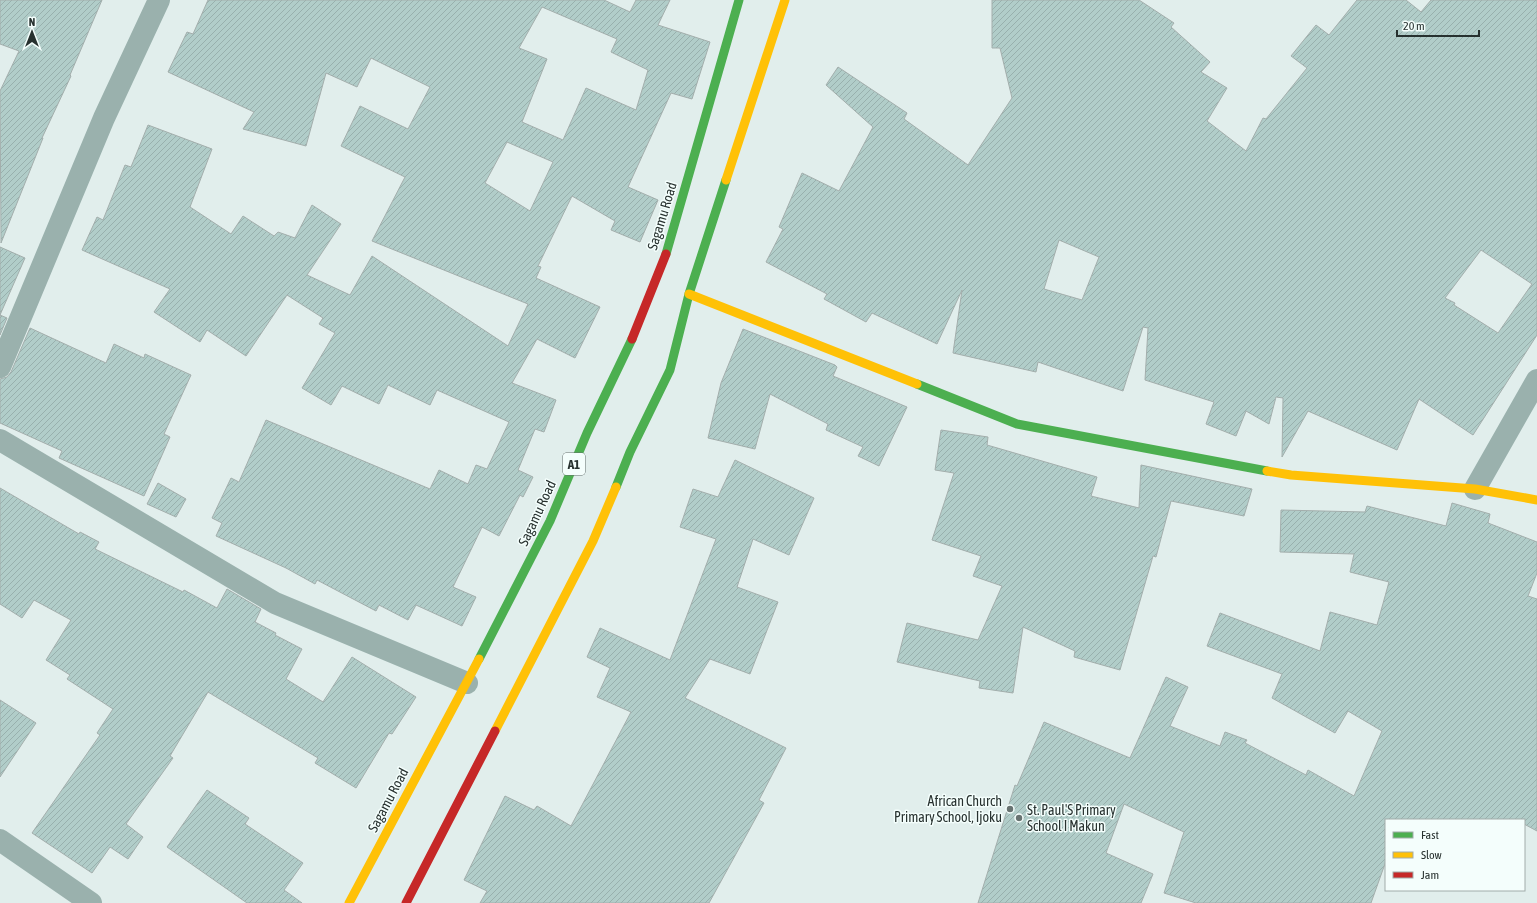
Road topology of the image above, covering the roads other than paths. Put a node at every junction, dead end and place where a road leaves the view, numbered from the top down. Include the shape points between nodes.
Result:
1 (159, 0) edge
2 (739, 0) edge
3 (785, 0) edge
4 (689, 294) junction
5 (0, 367) edge
6 (1537, 380) edge
7 (0, 440) edge
8 (1475, 489) junction
9 (1537, 500) edge
10 (467, 683) junction
11 (0, 840) edge
12 (91, 903) edge
13 (349, 903) edge
14 (406, 903) edge

1 - 5 street via 104,118
2 - 10 main road, Sagamu Road / A1 via 666,254 627,351 587,432 550,521
3 - 4 main road
4 - 8 main road via 1017,424 1291,476
4 - 14 main road via 670,370 630,452 593,541
6 - 8 street
7 - 10 street via 275,603
8 - 9 main road
10 - 13 main road, Sagamu Road / A1
11 - 12 street

